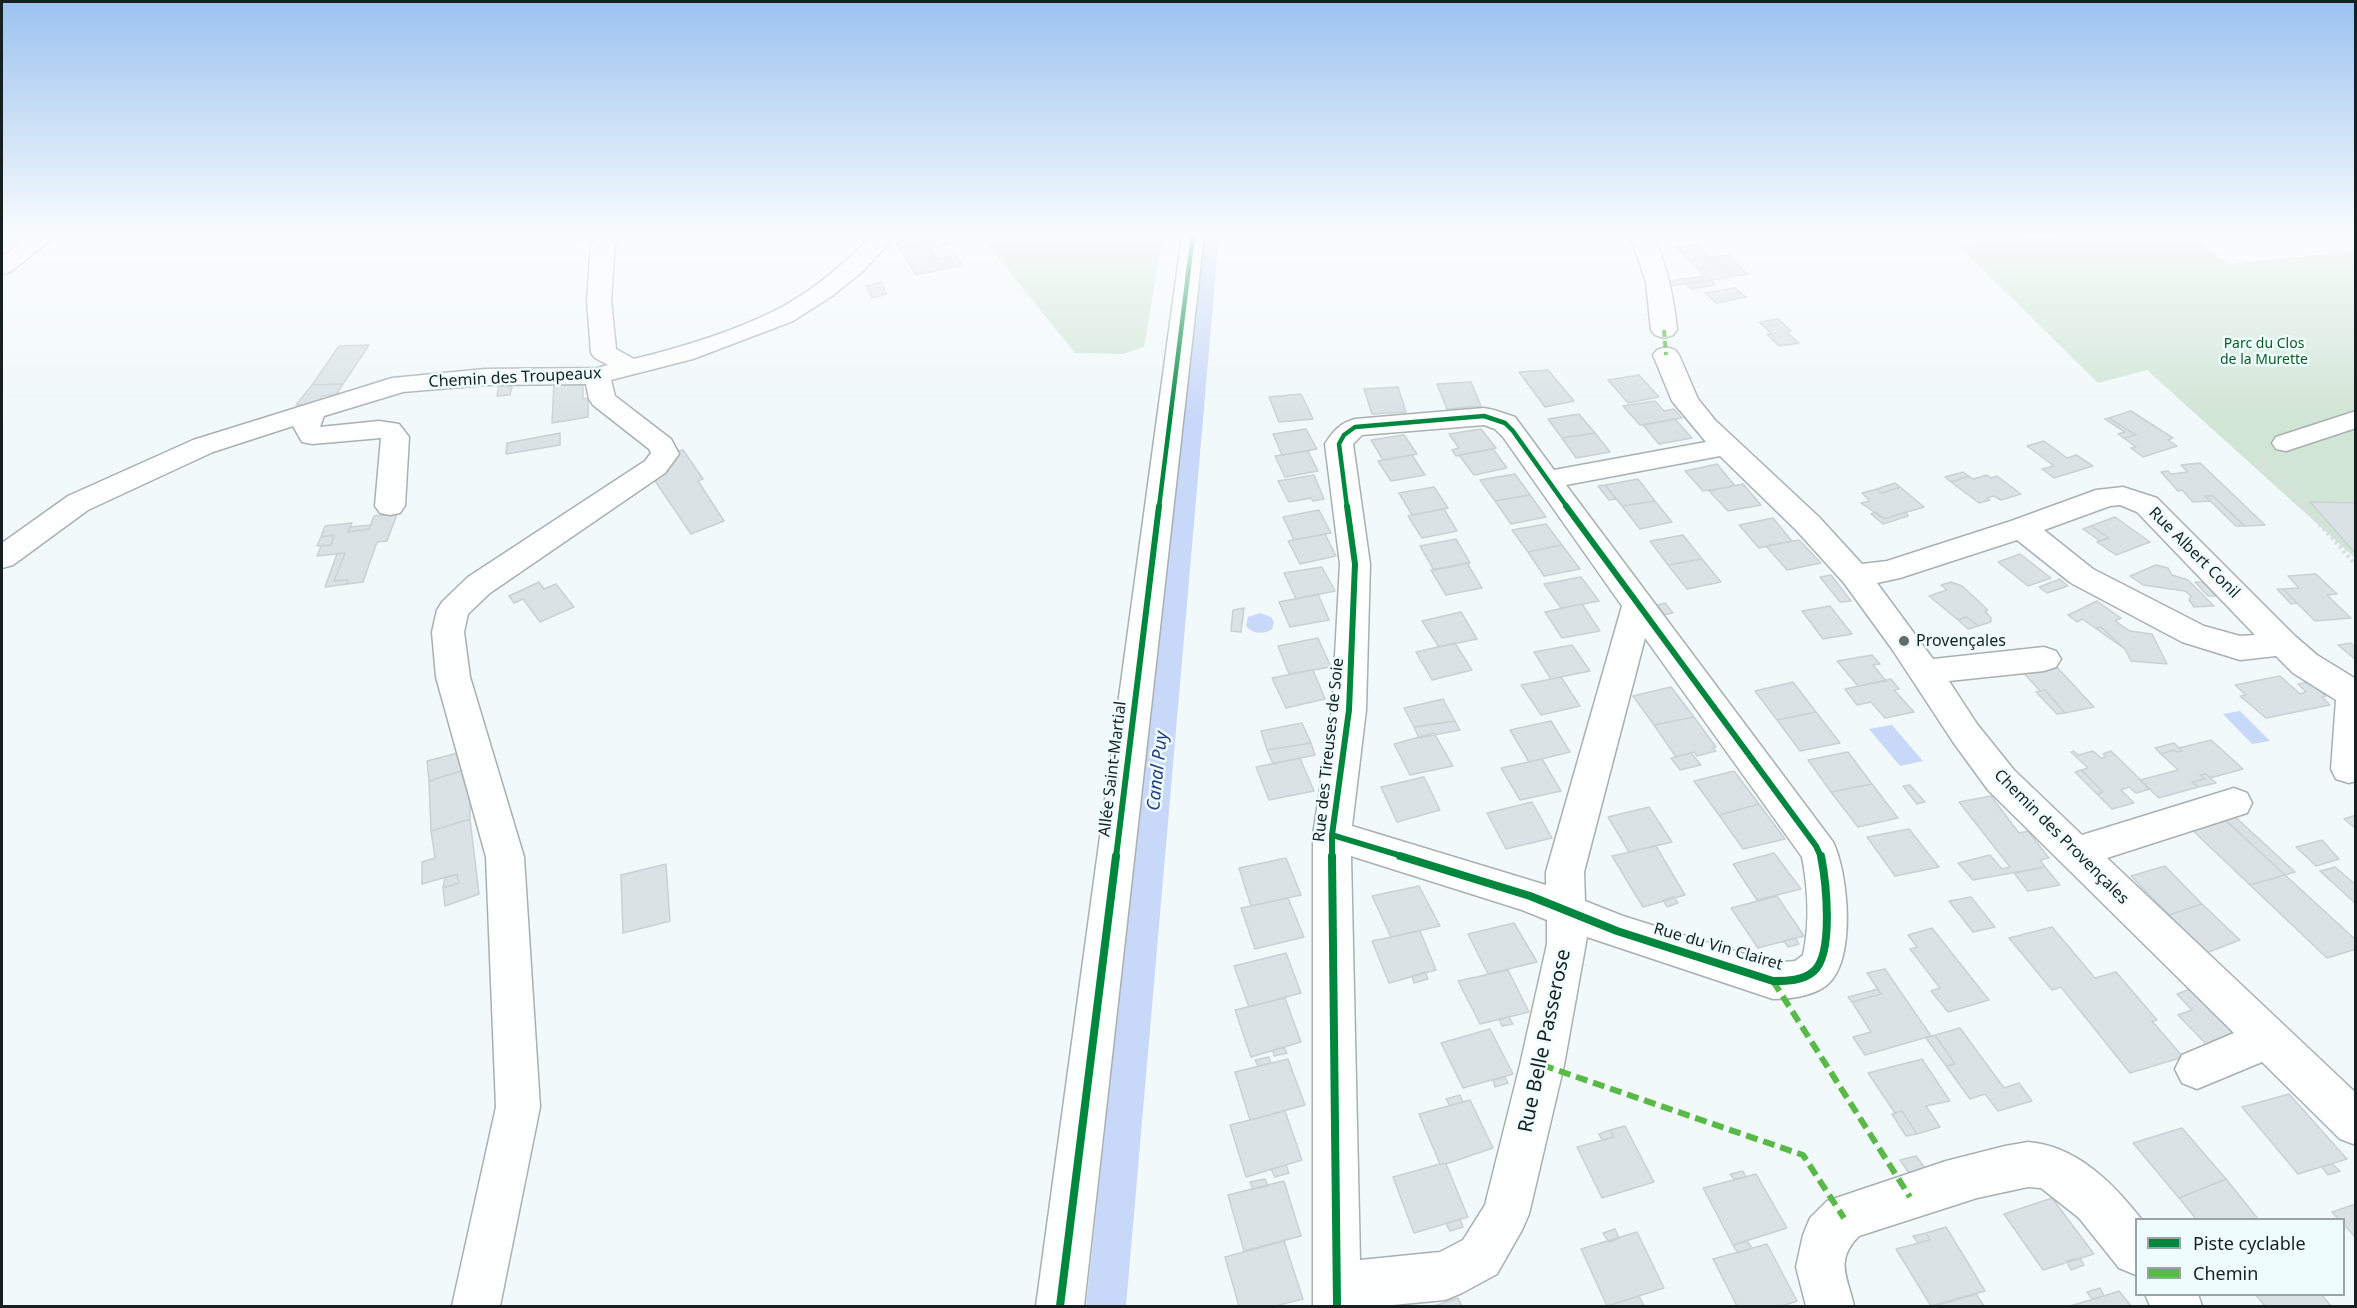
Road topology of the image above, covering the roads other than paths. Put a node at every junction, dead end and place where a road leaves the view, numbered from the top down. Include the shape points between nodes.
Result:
1 (599, 296) edge
2 (815, 296) edge
3 (1186, 296) edge
4 (1661, 296) edge
5 (613, 372) junction
6 (312, 411) junction
7 (2355, 419) edge
8 (2286, 443) road end
9 (1724, 447) junction
10 (1546, 480) junction
11 (390, 506) dead end
12 (2022, 528) junction
13 (2, 558) edge
14 (1855, 576) junction
15 (1638, 605) junction
16 (2283, 644) junction
17 (2044, 659) dead end
18 (1924, 672) junction
19 (2354, 695) edge
20 (2349, 769) dead end
21 (2234, 803) dead end
22 (1332, 835) junction
23 (2074, 853) junction
24 (1566, 910) junction
25 (2269, 1039) junction
26 (2197, 1070) dead end
27 (2355, 1124) edge
28 (2135, 1250) edge
29 (1337, 1297) edge
30 (476, 1306) edge
31 (1060, 1306) edge
32 (1830, 1306) edge

1 - 5 street via 604,353
2 - 5 street, Chemin des Troupeaux via 784,316 738,335
3 - 31 street, Allée Saint-Martial
4 - 9 street, Chemin des Provençales via 1666,343 1685,401
5 - 6 street, Chemin des Troupeaux via 401,384
5 - 30 street via 602,399 661,446 665,454 655,466 479,585 453,610 448,632 453,676 505,857 518,1107
6 - 11 street via 306,427 312,436 369,428 390,430 395,437
6 - 13 street, Chemin des Troupeaux via 203,447 78,503
7 - 8 street
9 - 10 street
9 - 14 street, Chemin des Provençales via 1808,524
10 - 15 street, Rue du Vin Clairet
10 - 22 street, Rue des Tireuses de Soie via 1513,430 1484,416 1355,427 1338,444 1355,564 1349,710
12 - 14 street, Rue Albert Conil via 1889,571
12 - 16 street via 2082,576 2193,634 2240,648
12 - 16 street, Rue Albert Conil via 2106,497 2123,496 2147,505
14 - 18 street, Chemin des Provençales
15 - 24 street, Rue Belle Passerose via 1565,872
15 - 24 street, Rue du Vin Clairet via 1820,853 1826,876 1821,963 1796,981 1773,981 1617,932
16 - 19 street, Rue Albert Conil via 2305,664
17 - 18 street
18 - 23 street, Chemin des Provençales via 2001,780
19 - 20 street
21 - 23 street
22 - 24 street, Rue du Vin Clairet
22 - 29 street, Rue des Tireuses de Soie
23 - 25 street, Chemin des Provençales
24 - 29 street, Rue Belle Passerose via 1567,944 1506,1214 1480,1257 1445,1276
25 - 26 street
25 - 27 street, Chemin des Provençales
28 - 32 street via 2111,1216 2080,1185 2040,1165 2008,1167 1844,1218 1827,1235 1820,1267

